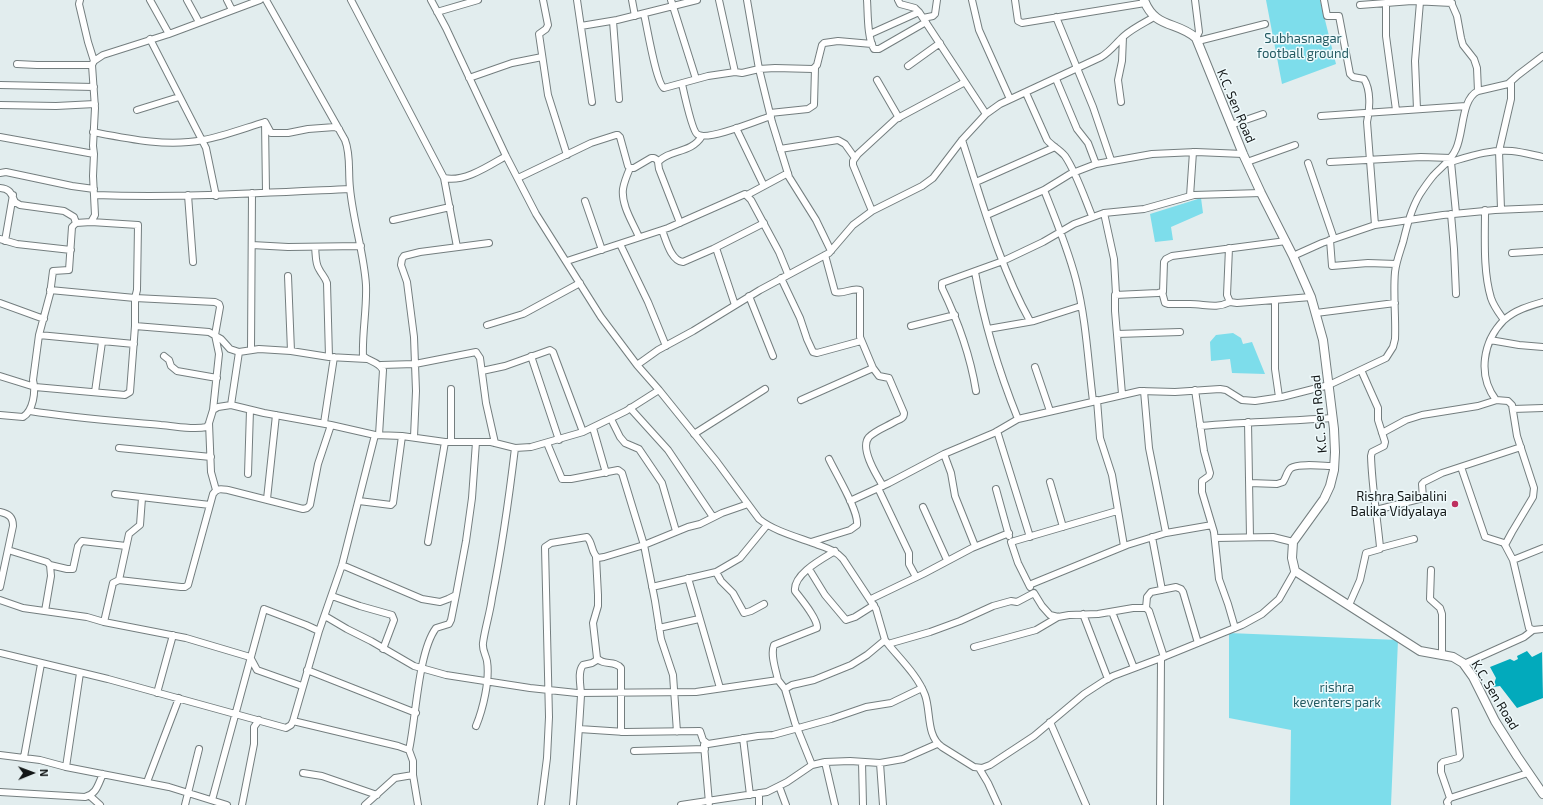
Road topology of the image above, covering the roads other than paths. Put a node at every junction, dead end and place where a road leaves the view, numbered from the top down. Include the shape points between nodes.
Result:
1 (80, 0) edge
2 (150, 0) edge
3 (187, 0) edge
4 (227, 0) edge
5 (260, 0) edge
6 (266, 0) edge
7 (351, 0) edge
8 (431, 0) edge
9 (478, 0) edge
10 (543, 0) edge
11 (577, 0) edge
12 (632, 0) edge
13 (697, 0) edge
14 (719, 0) edge
15 (747, 0) edge
16 (867, 0) edge
17 (898, 0) edge
18 (937, 0) edge
19 (972, 0) edge
20 (1015, 0) edge
21 (1195, 0) edge
22 (1324, 0) edge
23 (1144, 1) edge
24 (1417, 1) edge
25 (1390, 2) edge
26 (1451, 2) edge
27 (672, 3) edge
28 (1360, 5) dead end
29 (232, 10) junction
30 (437, 12) junction
31 (919, 12) junction
32 (644, 14) junction
33 (635, 16) junction
34 (1056, 17) junction
35 (1154, 17) junction
36 (925, 20) junction
37 (613, 21) junction
38 (199, 22) junction
39 (1265, 24) dead end
40 (581, 26) junction
41 (169, 34) junction
42 (870, 34) junction
43 (1123, 37) junction
44 (150, 40) junction
45 (1197, 40) junction
46 (940, 43) junction
47 (872, 44) junction
48 (1543, 56) edge
49 (542, 57) junction
50 (93, 63) junction
51 (17, 64) dead end
52 (908, 66) dead end
53 (815, 68) junction
54 (759, 69) junction
55 (1077, 69) junction
56 (735, 72) junction
57 (469, 78) junction
58 (696, 79) junction
59 (1056, 79) junction
60 (876, 80) dead end
61 (964, 82) junction
62 (1511, 82) junction
63 (682, 84) junction
64 (0, 85) edge
65 (94, 87) junction
66 (1478, 91) junction
67 (1026, 93) junction
68 (179, 97) junction
69 (619, 99) dead end
70 (1010, 99) junction
71 (592, 102) dead end
72 (1121, 102) dead end
73 (95, 104) junction
74 (0, 105) edge
75 (1466, 106) junction
76 (1417, 109) junction
77 (137, 110) dead end
78 (1396, 110) junction
79 (1370, 112) junction
80 (770, 114) junction
81 (986, 114) junction
82 (1263, 114) dead end
83 (1321, 116) dead end
84 (899, 118) junction
85 (265, 122) junction
86 (1231, 125) junction
87 (736, 128) junction
88 (339, 129) junction
89 (93, 132) junction
90 (702, 136) junction
91 (0, 137) edge
92 (203, 140) junction
93 (962, 140) junction
94 (1295, 145) dead end
95 (1055, 147) junction
96 (780, 149) junction
97 (1499, 151) junction
98 (1193, 152) junction
99 (94, 154) junction
100 (1243, 154) junction
101 (566, 155) junction
102 (506, 156) junction
103 (1543, 157) edge
104 (855, 158) junction
105 (1111, 160) junction
106 (1370, 160) junction
107 (659, 161) junction
108 (1449, 161) junction
109 (1247, 162) junction
110 (1330, 162) dead end
111 (1308, 163) dead end
112 (1096, 164) junction
113 (630, 168) junction
114 (1073, 172) junction
115 (0, 173) edge
116 (788, 173) junction
117 (444, 178) junction
118 (518, 178) junction
119 (976, 182) junction
120 (764, 186) junction
121 (0, 188) edge
122 (350, 189) junction
123 (1044, 190) junction
124 (94, 192) junction
125 (266, 192) junction
126 (252, 193) junction
127 (1261, 193) junction
128 (13, 194) junction
129 (188, 195) junction
130 (747, 195) junction
131 (216, 196) junction
132 (1190, 196) junction
133 (584, 202) dead end
134 (450, 207) junction
135 (1543, 208) edge
136 (1501, 209) junction
137 (1485, 210) junction
138 (872, 211) junction
139 (1104, 213) junction
140 (987, 214) junction
141 (1454, 214) junction
142 (1092, 216) junction
143 (393, 220) dead end
144 (1408, 221) junction
145 (91, 222) junction
146 (76, 223) junction
147 (680, 223) junction
148 (764, 223) junction
149 (1375, 225) junction
150 (662, 230) junction
151 (1061, 231) junction
152 (639, 237) junction
153 (2, 240) edge
154 (1332, 240) junction
155 (1286, 241) junction
156 (489, 243) dead end
157 (620, 244) junction
158 (252, 245) junction
159 (361, 246) junction
160 (315, 247) junction
161 (457, 247) junction
162 (716, 248) junction
163 (1229, 248) junction
164 (71, 250) junction
165 (602, 250) junction
166 (1543, 250) edge
167 (832, 251) junction
168 (1512, 253) dead end
169 (825, 255) junction
170 (1293, 256) junction
171 (567, 261) junction
172 (1003, 261) junction
173 (193, 262) dead end
174 (1396, 264) junction
175 (975, 272) junction
176 (788, 274) junction
177 (288, 276) dead end
178 (781, 278) junction
179 (580, 283) junction
180 (50, 290) junction
181 (1162, 292) junction
182 (1116, 294) junction
183 (1456, 294) dead end
184 (749, 296) junction
185 (1311, 297) junction
186 (135, 298) junction
187 (1274, 300) junction
188 (1230, 302) junction
189 (1543, 302) edge
190 (0, 303) edge
191 (1395, 304) junction
192 (735, 305) junction
193 (1081, 306) junction
194 (1316, 313) junction
195 (955, 315) junction
196 (44, 319) junction
197 (1504, 320) junction
198 (1030, 322) junction
199 (487, 325) dead end
200 (135, 326) junction
201 (911, 326) dead end
202 (988, 329) junction
203 (1180, 332) dead end
204 (1117, 334) junction
205 (39, 335) junction
206 (215, 335) junction
207 (1490, 340) junction
208 (861, 341) junction
209 (102, 342) junction
210 (134, 344) junction
211 (666, 346) junction
212 (1543, 347) edge
213 (251, 350) junction
214 (291, 351) junction
215 (239, 352) junction
216 (164, 356) dead end
217 (531, 356) junction
218 (773, 356) dead end
219 (331, 357) junction
220 (367, 359) junction
221 (415, 364) junction
222 (381, 365) junction
223 (637, 365) junction
224 (1036, 367) dead end
225 (873, 368) junction
226 (1361, 370) junction
227 (482, 371) junction
228 (0, 376) edge
229 (217, 378) junction
230 (1329, 385) junction
231 (35, 386) junction
232 (451, 389) dead end
233 (765, 389) dead end
234 (659, 390) junction
235 (1194, 390) junction
236 (976, 391) dead end
237 (1144, 391) junction
238 (94, 392) junction
239 (1122, 394) junction
240 (1279, 397) junction
241 (801, 400) dead end
242 (1095, 400) junction
243 (1497, 400) junction
244 (231, 405) junction
245 (630, 408) junction
246 (1543, 408) edge
247 (1513, 409) junction
248 (213, 410) junction
249 (250, 410) junction
250 (30, 411) junction
251 (1050, 411) junction
252 (0, 415) edge
253 (276, 415) junction
254 (1333, 418) junction
255 (611, 419) junction
256 (1018, 419) junction
257 (1248, 422) junction
258 (210, 423) junction
259 (324, 423) junction
260 (331, 425) junction
261 (1200, 426) junction
262 (593, 428) junction
263 (997, 431) junction
264 (583, 432) junction
265 (1382, 433) junction
266 (694, 434) junction
267 (377, 435) junction
268 (402, 436) junction
269 (414, 437) junction
270 (559, 440) junction
271 (448, 442) junction
272 (476, 442) junction
273 (495, 443) junction
274 (547, 443) junction
275 (1521, 446) junction
276 (119, 448) dead end
277 (515, 448) junction
278 (944, 454) junction
279 (211, 457) junction
280 (829, 459) dead end
281 (1334, 466) junction
282 (1461, 467) junction
283 (606, 473) junction
284 (248, 474) dead end
285 (1050, 482) dead end
286 (1250, 483) junction
287 (880, 487) junction
288 (996, 489) dead end
289 (216, 490) junction
290 (115, 494) dead end
291 (142, 498) junction
292 (267, 499) junction
293 (359, 501) junction
294 (850, 501) junction
295 (748, 504) junction
296 (210, 505) junction
297 (923, 507) dead end
298 (1376, 510) junction
299 (1117, 511) junction
300 (0, 512) edge
301 (713, 517) junction
302 (767, 525) junction
303 (1212, 525) junction
304 (1063, 527) junction
305 (676, 531) junction
306 (1009, 533) junction
307 (1166, 533) junction
308 (1030, 537) junction
309 (1152, 537) junction
310 (1250, 537) junction
311 (1215, 538) junction
312 (1414, 539) dead end
313 (428, 542) dead end
314 (811, 542) junction
315 (1011, 542) junction
316 (1293, 542) junction
317 (644, 545) junction
318 (1505, 545) junction
319 (126, 546) junction
320 (975, 546) junction
321 (1124, 546) junction
322 (1380, 548) junction
323 (1543, 548) edge
324 (8, 550) junction
325 (834, 551) junction
326 (596, 557) junction
327 (947, 560) junction
328 (1513, 560) junction
329 (50, 565) junction
330 (342, 565) junction
331 (809, 569) junction
332 (1431, 570) dead end
333 (1295, 571) junction
334 (716, 572) junction
335 (916, 577) junction
336 (688, 578) junction
337 (118, 580) junction
338 (1029, 585) junction
339 (0, 587) edge
340 (652, 587) junction
341 (1162, 590) junction
342 (1034, 594) junction
343 (456, 595) junction
344 (332, 596) junction
345 (0, 600) edge
346 (872, 602) junction
347 (764, 604) dead end
348 (1350, 605) junction
349 (1146, 608) junction
350 (45, 611) junction
351 (1112, 612) junction
352 (1083, 614) junction
353 (325, 616) junction
354 (1058, 617) junction
355 (699, 619) junction
356 (104, 622) junction
357 (659, 628) junction
358 (1235, 628) junction
359 (1543, 629) edge
360 (1533, 630) junction
361 (318, 631) junction
362 (173, 635) junction
363 (887, 642) junction
364 (1198, 643) junction
365 (974, 647) dead end
366 (383, 649) junction
367 (0, 653) edge
368 (1442, 655) junction
369 (250, 657) junction
370 (1162, 658) junction
371 (598, 660) junction
372 (41, 664) junction
373 (1464, 664) junction
374 (1134, 668) junction
375 (422, 669) junction
376 (307, 670) junction
377 (80, 673) junction
378 (1108, 679) junction
379 (778, 680) junction
380 (486, 681) junction
381 (302, 686) junction
382 (720, 688) junction
383 (922, 688) junction
384 (785, 689) junction
385 (549, 690) junction
386 (622, 692) junction
387 (674, 692) junction
388 (157, 693) junction
389 (581, 693) junction
390 (179, 698) junction
391 (1455, 711) dead end
392 (416, 713) junction
393 (236, 714) junction
394 (258, 720) junction
395 (293, 720) junction
396 (1050, 722) junction
397 (476, 726) dead end
398 (579, 729) junction
399 (797, 729) junction
400 (621, 732) junction
401 (677, 732) junction
402 (743, 738) junction
403 (703, 740) junction
404 (937, 744) junction
405 (199, 749) dead end
406 (705, 749) junction
407 (409, 750) junction
408 (634, 751) dead end
409 (0, 755) edge
410 (24, 757) junction
411 (825, 762) junction
412 (862, 762) junction
413 (880, 763) junction
414 (812, 765) junction
415 (66, 767) junction
416 (979, 768) junction
417 (303, 773) dead end
418 (1528, 773) junction
419 (103, 774) junction
420 (413, 774) junction
421 (147, 782) junction
422 (779, 786) junction
423 (0, 792) edge
424 (189, 793) junction
425 (759, 794) junction
426 (1543, 794) edge
427 (377, 795) junction
428 (750, 795) junction
429 (90, 796) junction
430 (1450, 798) junction
431 (212, 800) junction
432 (709, 803) edge
433 (100, 805) edge
434 (185, 805) edge
435 (227, 805) edge
436 (242, 805) edge
437 (365, 805) edge
438 (418, 805) edge
439 (541, 805) edge
440 (573, 805) edge
441 (681, 805) edge
442 (760, 805) edge
443 (786, 805) edge
444 (835, 805) edge
445 (864, 805) edge
446 (883, 805) edge
447 (998, 805) edge
448 (1086, 805) edge
449 (1160, 805) edge
450 (1448, 805) edge

1 - 50 street
2 - 41 street
3 - 38 street
4 - 29 street
5 - 29 street
6 - 88 street
7 - 117 street
8 - 30 street
9 - 30 street
10 - 49 street via 548,25 539,34
11 - 40 street
12 - 33 street
13 - 27 street
14 - 56 street
15 - 54 street
16 - 42 street
17 - 31 street via 900,4 916,8
18 - 36 street via 935,14
19 - 70 street via 979,30
20 - 34 street via 1018,21 1022,23
21 - 45 street via 1199,32
22 - 79 street via 1327,16 1339,16 1350,74 1366,81
23 - 34 street
23 - 35 street
24 - 25 street
24 - 26 street
24 - 76 street
25 - 28 street
25 - 78 street via 1386,36
26 - 66 street via 1457,16 1463,45 1474,59 1477,68
27 - 32 street
27 - 58 street
29 - 38 street
30 - 57 street
31 - 36 street
31 - 42 street
32 - 33 street
32 - 63 street via 660,84 664,88
33 - 37 street
34 - 55 street
35 - 43 street
35 - 45 street via 1188,32
36 - 46 street
36 - 47 street via 880,49 874,49
37 - 40 street
37 - 69 street
38 - 41 street
39 - 45 street
40 - 71 street
41 - 44 street
42 - 47 street
43 - 55 street via 1106,54
43 - 72 street via 1118,80
44 - 50 street via 103,55
44 - 68 street
45 - 86 street, K.C. Sen Road
46 - 52 street
46 - 61 street
47 - 53 street via 838,41 824,43
48 - 62 street
49 - 57 street via 512,63
49 - 101 street via 548,95
50 - 51 street
50 - 65 street
53 - 54 street
53 - 80 street via 814,105 808,109
54 - 56 street
54 - 80 street
55 - 59 street
55 - 105 street
56 - 58 street
57 - 102 street
58 - 63 street
59 - 67 street
59 - 112 street via 1077,129 1088,143
60 - 84 street
61 - 81 street
61 - 84 street
62 - 66 street
62 - 97 street via 1511,100
63 - 90 street via 695,132
64 - 65 street
65 - 73 street
66 - 75 street via 1471,96
67 - 70 street
67 - 95 street via 1047,140
68 - 77 street
68 - 92 street
70 - 81 street
73 - 74 street
73 - 89 street
75 - 76 street
75 - 108 street via 1459,142
76 - 78 street
78 - 79 street
79 - 83 street
79 - 106 street via 1367,122
80 - 87 street
80 - 96 street
81 - 93 street
82 - 86 street
84 - 104 street
85 - 88 street via 271,133 335,127
85 - 92 street
85 - 125 street
86 - 100 street, K.C. Sen Road
87 - 90 street
87 - 120 street
88 - 122 street via 348,148
89 - 92 street via 135,140
89 - 99 street
90 - 107 street via 693,146
91 - 99 street
92 - 131 street
93 - 119 street
93 - 138 street via 929,182
94 - 109 street
95 - 114 street via 1066,158
95 - 119 street
96 - 104 street via 838,140 845,144
96 - 116 street
97 - 103 street
97 - 108 street
97 - 136 street
98 - 100 street
98 - 105 street
98 - 132 street
99 - 124 street
100 - 109 street, K.C. Sen Road
101 - 113 street via 617,134
101 - 118 street
102 - 117 street via 470,175
102 - 118 street
104 - 138 street via 853,165
105 - 112 street
106 - 108 street via 1421,157
106 - 110 street
106 - 149 street
107 - 113 street via 651,158
107 - 147 street via 658,166
108 - 141 street
108 - 144 street via 1424,188
109 - 127 street, K.C. Sen Road
111 - 154 street
112 - 114 street
113 - 152 street via 623,195
114 - 123 street
114 - 142 street
115 - 124 street via 6,172
116 - 120 street
116 - 167 street
117 - 134 street
118 - 171 street via 536,214
119 - 140 street
120 - 130 street
121 - 128 street
122 - 125 street
122 - 159 street
123 - 140 street
123 - 151 street
124 - 129 street
124 - 145 street via 95,215
125 - 126 street
126 - 131 street
126 - 158 street
127 - 132 street
127 - 155 street, K.C. Sen Road
128 - 146 street via 15,202 20,205 64,211 74,217
128 - 153 street
129 - 131 street
129 - 173 street
130 - 147 street
130 - 148 street
132 - 139 street via 1144,209
133 - 165 street
134 - 143 street
134 - 161 street
135 - 136 street
136 - 137 street
137 - 141 street
137 - 197 street via 1489,288 1495,307
138 - 167 street via 853,225
139 - 142 street
139 - 182 street via 1114,259
140 - 172 street
141 - 144 street
141 - 183 street
142 - 151 street
144 - 149 street
144 - 174 street
145 - 146 street
145 - 186 street via 138,225
146 - 164 street via 72,227
147 - 150 street
148 - 162 street
148 - 176 street via 780,252
149 - 154 street
150 - 152 street
150 - 162 street via 679,262
151 - 172 street
151 - 193 street
152 - 157 street
153 - 164 street
154 - 170 street
154 - 174 street via 1332,266
155 - 163 street
155 - 170 street, K.C. Sen Road
156 - 161 street
157 - 165 street
157 - 211 street
158 - 160 street
158 - 213 street
159 - 160 street
159 - 220 street via 366,291 363,356
160 - 219 street via 317,264 327,283
161 - 221 street via 420,252 404,256 402,259 411,314
162 - 192 street
163 - 181 street via 1168,257 1164,262
163 - 188 street via 1227,295
164 - 180 street via 69,270 53,270
165 - 171 street
166 - 168 street
167 - 169 street
169 - 176 street
169 - 208 street via 834,292 860,290
170 - 185 street, K.C. Sen Road
171 - 179 street
172 - 175 street
172 - 198 street via 1016,296
174 - 191 street
175 - 195 street via 941,284
175 - 202 street via 980,303
176 - 178 street
177 - 214 street
178 - 184 street
178 - 208 street via 814,352
179 - 199 street via 523,314
179 - 223 street via 601,317
180 - 186 street
180 - 196 street
181 - 182 street
181 - 188 street via 1165,303 1168,304 1215,306
182 - 204 street via 1114,298
184 - 192 street
184 - 218 street
185 - 187 street
185 - 194 street, K.C. Sen Road
186 - 200 street
186 - 206 street via 215,302 220,308
187 - 188 street
187 - 240 street via 1275,369
189 - 197 street via 1521,309
190 - 196 street
191 - 194 street
191 - 226 street via 1395,339 1390,354
192 - 211 street
193 - 198 street
193 - 242 street
194 - 230 street, K.C. Sen Road via 1327,361
195 - 201 street
195 - 236 street via 971,365
196 - 205 street
197 - 207 street
198 - 202 street
200 - 206 street via 209,332
200 - 210 street
202 - 256 street
203 - 204 street
204 - 239 street
205 - 209 street
205 - 231 street via 33,380
206 - 215 street via 230,349
206 - 229 street via 219,349
207 - 212 street
207 - 243 street via 1486,351 1485,372 1492,394
208 - 225 street
209 - 210 street
209 - 238 street
210 - 238 street via 130,392 125,395
211 - 223 street
213 - 214 street
213 - 215 street
214 - 219 street
215 - 244 street
216 - 229 street via 177,371
217 - 227 street
217 - 264 street via 550,350 553,352
217 - 270 street
219 - 220 street
219 - 259 street
220 - 222 street
221 - 222 street
221 - 227 street via 476,352 480,358
221 - 269 street
222 - 267 street via 383,370
223 - 234 street
224 - 251 street
225 - 241 street
225 - 287 street via 877,375 889,378 904,413 902,419 867,440 868,456
226 - 230 street
226 - 265 street via 1378,408
227 - 273 street
228 - 231 street
229 - 248 street
230 - 240 street
230 - 254 street, K.C. Sen Road
231 - 238 street
231 - 250 street
232 - 271 street
233 - 266 street
234 - 245 street
234 - 266 street
235 - 237 street
235 - 240 street via 1226,390 1247,401
235 - 261 street
237 - 239 street
237 - 307 street via 1149,448
239 - 242 street
242 - 251 street
242 - 299 street via 1100,438 1112,475
243 - 247 street via 1510,402
243 - 265 street via 1411,418
244 - 248 street
244 - 249 street
245 - 255 street
245 - 301 street via 668,450
246 - 247 street
247 - 275 street via 1515,428
248 - 258 street
249 - 253 street
249 - 284 street
250 - 252 street via 23,418
250 - 258 street via 92,420 194,428 206,427
251 - 256 street
253 - 259 street
253 - 292 street
254 - 257 street
254 - 281 street, K.C. Sen Road
255 - 262 street
255 - 305 street via 620,438 639,449 662,483
256 - 263 street
257 - 261 street
257 - 286 street
258 - 279 street
259 - 260 street
260 - 267 street
260 - 292 street via 318,464 310,505 303,509
261 - 303 street via 1210,473 1201,485
262 - 264 street
262 - 283 street
263 - 278 street
263 - 308 street
264 - 270 street
265 - 298 street via 1385,444 1372,452 1371,456
266 - 295 street
267 - 268 street
267 - 293 street
268 - 269 street
268 - 293 street via 393,503 386,505
269 - 271 street
270 - 274 street
271 - 272 street
271 - 313 street
272 - 273 street
272 - 343 street via 472,498
273 - 277 street
274 - 277 street
274 - 283 street via 562,479
275 - 282 street
275 - 318 street via 1533,494
276 - 279 street
277 - 380 street via 509,501 483,643 487,660
278 - 287 street
278 - 320 street via 956,496
279 - 289 street via 212,477
280 - 294 street
281 - 286 street via 1293,467 1283,482
281 - 316 street, K.C. Sen Road via 1324,499
282 - 298 street via 1424,482 1424,498
282 - 318 street via 1485,537 1503,542
283 - 317 street via 618,470 622,473
285 - 304 street
286 - 310 street
287 - 294 street
287 - 335 street via 909,553 909,564
288 - 306 street
289 - 292 street via 228,490
289 - 296 street
290 - 291 street
291 - 296 street
291 - 319 street via 140,525 129,534
293 - 330 street
294 - 314 street via 857,520 856,527
295 - 301 street
295 - 302 street
296 - 337 street via 188,585 181,588
297 - 327 street
298 - 322 street
299 - 304 street
299 - 321 street
300 - 324 street via 13,520
301 - 305 street
302 - 314 street
302 - 334 street via 740,558
303 - 307 street
303 - 311 street
304 - 308 street
305 - 317 street
306 - 315 street
306 - 320 street
307 - 309 street
308 - 315 street
309 - 321 street
309 - 341 street
310 - 311 street
310 - 316 street via 1273,537
311 - 358 street via 1218,579
312 - 322 street
314 - 325 street
315 - 338 street
316 - 333 street via 1292,558
317 - 326 street
317 - 340 street
318 - 328 street
319 - 329 street via 82,541 78,546 73,569
319 - 337 street
320 - 327 street
321 - 338 street
322 - 348 street via 1378,551 1366,553 1360,580
323 - 328 street
324 - 329 street
324 - 339 street
325 - 331 street
325 - 346 street via 843,559
326 - 371 street via 598,595 597,612 593,623
326 - 385 street via 587,537 548,544 545,547
327 - 335 street
328 - 360 street via 1529,628
329 - 350 street via 51,576
330 - 343 street via 422,600 440,602
330 - 344 street
331 - 346 street via 825,595 846,620 855,617
331 - 379 street via 798,579 795,591 818,624 817,628 774,645 772,650
332 - 368 street via 1430,599 1440,608 1442,614
333 - 348 street, K.C. Sen Road
333 - 358 street via 1273,605 1262,614
334 - 336 street
334 - 347 street via 733,593 744,613
335 - 346 street
336 - 340 street
336 - 355 street
337 - 356 street via 113,583
338 - 342 street
340 - 357 street
341 - 349 street via 1149,594
341 - 364 street via 1176,587 1182,590
342 - 354 street via 1050,615
342 - 363 street via 1017,602 993,606 936,630
343 - 375 street via 451,620 433,632
344 - 353 street
344 - 366 street via 392,615 394,620
345 - 350 street via 23,608
346 - 363 street
348 - 368 street, K.C. Sen Road via 1420,652
349 - 351 street
349 - 370 street
350 - 356 street
351 - 352 street
351 - 374 street
352 - 354 street
352 - 378 street
353 - 361 street
353 - 366 street
354 - 365 street via 1036,630
355 - 357 street
355 - 382 street
356 - 362 street
357 - 387 street via 673,675
358 - 364 street
359 - 360 street
360 - 373 street via 1524,637
361 - 369 street via 264,610
361 - 376 street
362 - 369 street
362 - 388 street
363 - 383 street
363 - 384 street via 852,666
364 - 370 street
366 - 375 street
367 - 372 street
368 - 373 street, K.C. Sen Road
369 - 381 street via 257,670
369 - 393 street
370 - 374 street
370 - 449 street
371 - 386 street via 620,666
371 - 389 street via 581,666
372 - 377 street
372 - 410 street
373 - 418 street, K.C. Sen Road via 1495,721
374 - 378 street
375 - 380 street
375 - 392 street
376 - 381 street
376 - 392 street
377 - 388 street
377 - 415 street
378 - 396 street
379 - 382 street
379 - 384 street
380 - 385 street
380 - 397 street via 483,708
381 - 395 street
382 - 387 street
383 - 399 street via 891,703 866,707
383 - 404 street via 933,737
384 - 399 street
385 - 389 street
385 - 439 street via 547,758
386 - 387 street
386 - 389 street
386 - 400 street
387 - 401 street
388 - 390 street
389 - 398 street
390 - 393 street
390 - 421 street
391 - 430 street via 1460,756 1442,762 1440,768
392 - 407 street
393 - 394 street
393 - 431 street
394 - 395 street via 286,728
394 - 436 street via 254,728 254,744
395 - 407 street
396 - 416 street via 996,762
396 - 448 street
398 - 400 street
398 - 440 street
399 - 402 street
399 - 414 street
400 - 401 street
401 - 403 street via 700,731
402 - 403 street via 708,744
402 - 428 street
403 - 406 street
404 - 413 street via 903,759
404 - 416 street
405 - 424 street
406 - 408 street
406 - 432 street
407 - 420 street via 413,761
409 - 410 street
410 - 415 street
411 - 412 street
411 - 414 street
411 - 444 street
412 - 413 street
412 - 445 street
413 - 446 street
414 - 422 street
415 - 419 street
416 - 447 street
417 - 427 street via 322,776
418 - 426 street, K.C. Sen Road
418 - 430 street
419 - 421 street
419 - 429 street via 95,792
420 - 427 street via 395,778
420 - 438 street
421 - 424 street
422 - 425 street
422 - 443 street
423 - 429 street
424 - 431 street
424 - 434 street
425 - 428 street
425 - 442 street
427 - 437 street
428 - 432 street
429 - 433 street
430 - 450 street
431 - 435 street
432 - 441 street

